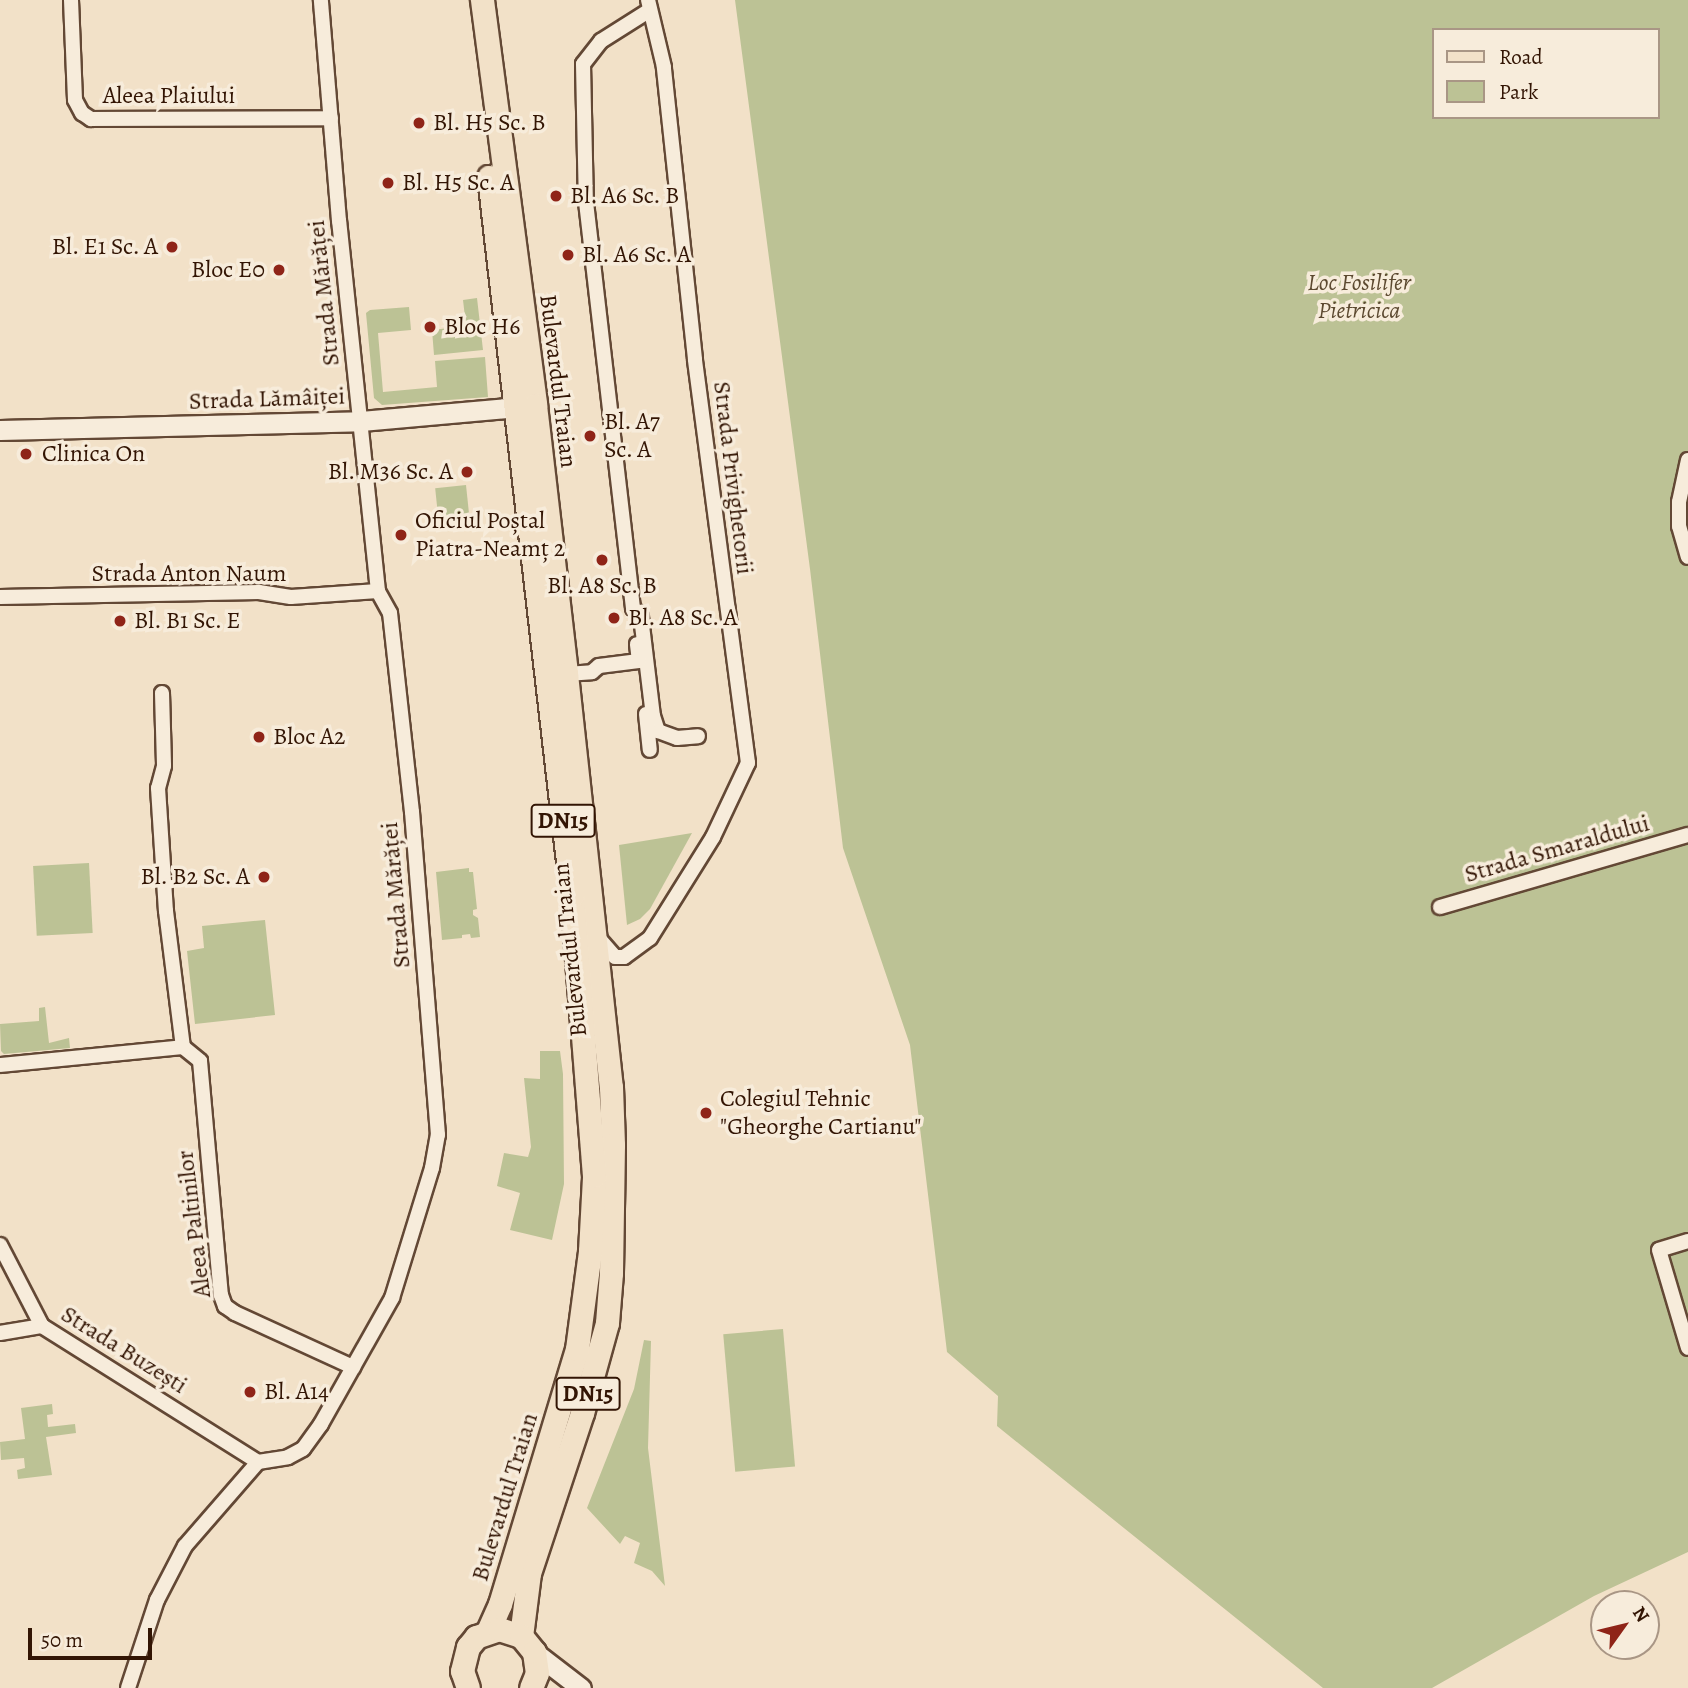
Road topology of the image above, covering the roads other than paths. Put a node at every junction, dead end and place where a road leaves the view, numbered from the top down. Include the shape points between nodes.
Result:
1 (71, 0) edge
2 (321, 0) edge
3 (468, 0) edge
4 (482, 0) edge
5 (649, 5) edge
6 (331, 118) junction
7 (526, 406) junction
8 (361, 421) junction
9 (0, 430) edge
10 (1688, 460) edge
11 (1688, 557) edge
12 (378, 591) junction
13 (0, 597) edge
14 (633, 608) junction
15 (639, 661) junction
16 (566, 674) junction
17 (162, 693) dead end
18 (698, 736) dead end
19 (650, 750) dead end
20 (1688, 835) edge
21 (1440, 907) dead end
22 (596, 935) junction
23 (183, 1047) junction
24 (0, 1065) edge
25 (1688, 1241) edge
26 (0, 1245) edge
27 (42, 1326) junction
28 (0, 1333) edge
29 (1688, 1348) edge
30 (353, 1367) junction
31 (258, 1462) junction
32 (488, 1631) junction
33 (528, 1644) junction
34 (466, 1686) edge
35 (128, 1688) edge
36 (531, 1688) edge
37 (581, 1688) edge

1 - 6 street, Aleea Plaiului via 75,100 91,118
2 - 6 street, Strada Mărăței
3 - 7 main road, Bulevardul Traian / DN15
4 - 7 main road, Bulevardul Traian / DN15
5 - 14 street via 590,51 583,64 582,88 586,202
5 - 22 street, Strada Privighetorii via 664,67 695,359 748,763 713,837 650,938 624,957 615,957
6 - 8 street, Strada Mărăței
7 - 8 street, Strada Lămâiței
7 - 16 main road, Bulevardul Traian / DN15
7 - 32 main road, Bulevardul Traian / DN15 via 594,1176 577,1349
8 - 9 street, Strada Lămâiței
8 - 12 street, Strada Mărăței
10 - 11 street via 1679,514
12 - 13 street, Strada Anton Naum via 291,597 259,592
12 - 30 street, Strada Mărăței via 390,613 393,637 438,1135 392,1298
14 - 15 street
14 - 18 street via 641,617 658,730 677,738
15 - 16 street
15 - 19 street
16 - 22 main road, Bulevardul Traian / DN15
17 - 23 street, Aleea Paltinilor via 161,840
20 - 21 street, Strada Smaraldului
22 - 33 main road, Bulevardul Traian / DN15 via 613,1145 607,1323 529,1573
23 - 24 street
23 - 30 street, Aleea Paltinilor via 200,1061 225,1306
25 - 29 street via 1659,1250
26 - 27 street, Strada Buzești
27 - 28 street
27 - 31 street, Strada Buzești
30 - 31 street, Strada Mărăței via 303,1449 288,1457
31 - 35 street via 185,1546 157,1600
32 - 33 main road via 511,1631
32 - 34 main road, DN15 via 468,1647 462,1671
33 - 36 main road, DN15 via 537,1673
33 - 37 street

